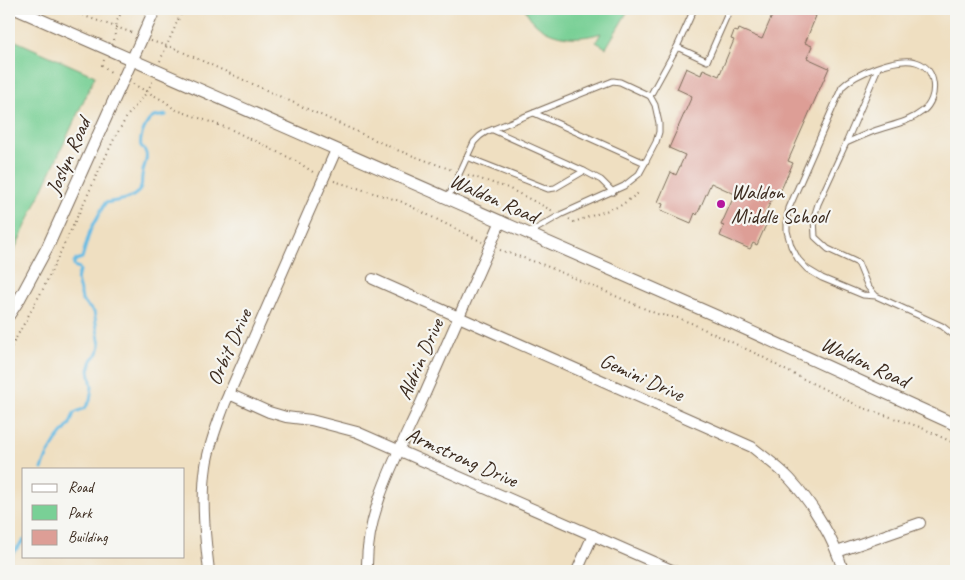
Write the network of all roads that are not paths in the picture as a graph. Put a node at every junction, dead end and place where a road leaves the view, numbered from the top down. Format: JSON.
{"nodes":[{"id":1,"x":16,"y":9,"type":"edge"},
{"id":2,"x":155,"y":9,"type":"edge"},
{"id":3,"x":694,"y":9,"type":"edge"},
{"id":4,"x":724,"y":9,"type":"edge"},
{"id":5,"x":678,"y":47,"type":"junction"},
{"id":6,"x":132,"y":59,"type":"junction"},
{"id":7,"x":878,"y":68,"type":"junction"},
{"id":8,"x":650,"y":96,"type":"junction"},
{"id":9,"x":534,"y":113,"type":"junction"},
{"id":10,"x":493,"y":130,"type":"junction"},
{"id":11,"x":846,"y":143,"type":"junction"},
{"id":12,"x":336,"y":150,"type":"junction"},
{"id":13,"x":467,"y":156,"type":"junction"},
{"id":14,"x":645,"y":163,"type":"junction"},
{"id":15,"x":584,"y":171,"type":"junction"},
{"id":16,"x":613,"y":192,"type":"junction"},
{"id":17,"x":448,"y":198,"type":"junction"},
{"id":18,"x":501,"y":221,"type":"junction"},
{"id":19,"x":529,"y":233,"type":"junction"},
{"id":20,"x":373,"y":279,"type":"dead end"},
{"id":21,"x":876,"y":296,"type":"junction"},
{"id":22,"x":9,"y":315,"type":"edge"},
{"id":23,"x":459,"y":317,"type":"junction"},
{"id":24,"x":956,"y":337,"type":"edge"},
{"id":25,"x":230,"y":394,"type":"junction"},
{"id":26,"x":956,"y":424,"type":"edge"},
{"id":27,"x":400,"y":450,"type":"junction"},
{"id":28,"x":920,"y":523,"type":"dead end"},
{"id":29,"x":593,"y":535,"type":"junction"},
{"id":30,"x":837,"y":552,"type":"junction"},
{"id":31,"x":209,"y":571,"type":"edge"},
{"id":32,"x":367,"y":571,"type":"edge"},
{"id":33,"x":577,"y":571,"type":"edge"},
{"id":34,"x":674,"y":571,"type":"edge"},
{"id":35,"x":843,"y":571,"type":"edge"}],
"edges":[{"from":1,"to":6,"type":"street","name":"Waldon Road"},
{"from":2,"to":6,"type":"street","name":"Joslyn Road"},
{"from":3,"to":5,"type":"lane"},
{"from":4,"to":5,"type":"lane"},
{"from":5,"to":8,"type":"lane"},
{"from":6,"to":12,"type":"street","name":"Waldon Road"},
{"from":6,"to":22,"type":"street","name":"Joslyn Road"},
{"from":7,"to":11,"type":"lane"},
{"from":7,"to":11,"type":"lane"},
{"from":7,"to":21,"type":"lane"},
{"from":8,"to":9,"type":"lane"},
{"from":8,"to":14,"type":"lane"},
{"from":9,"to":10,"type":"lane"},
{"from":9,"to":14,"type":"lane"},
{"from":10,"to":13,"type":"lane"},
{"from":10,"to":15,"type":"lane"},
{"from":11,"to":21,"type":"lane"},
{"from":12,"to":17,"type":"street","name":"Waldon Road"},
{"from":12,"to":25,"type":"street","name":"Orbit Drive"},
{"from":13,"to":15,"type":"lane"},
{"from":13,"to":17,"type":"lane"},
{"from":14,"to":16,"type":"lane"},
{"from":15,"to":16,"type":"lane"},
{"from":16,"to":19,"type":"lane"},
{"from":17,"to":18,"type":"street","name":"Waldon Road"},
{"from":18,"to":19,"type":"street","name":"Waldon Road"},
{"from":18,"to":23,"type":"street","name":"Aldrin Drive"},
{"from":19,"to":26,"type":"street","name":"Waldon Road"},
{"from":20,"to":23,"type":"street","name":"Gemini Drive"},
{"from":21,"to":24,"type":"lane"},
{"from":23,"to":27,"type":"street","name":"Aldrin Drive"},
{"from":23,"to":30,"type":"street","name":"Gemini Drive"},
{"from":25,"to":27,"type":"street","name":"Armstrong Drive"},
{"from":25,"to":31,"type":"street","name":"Orbit Drive"},
{"from":27,"to":29,"type":"street","name":"Armstrong Drive"},
{"from":27,"to":32,"type":"street","name":"Aldrin Drive"},
{"from":28,"to":30,"type":"street"},
{"from":29,"to":33,"type":"street"},
{"from":29,"to":34,"type":"street","name":"Armstrong Drive"},
{"from":30,"to":35,"type":"street","name":"Gemini Drive"}]}
